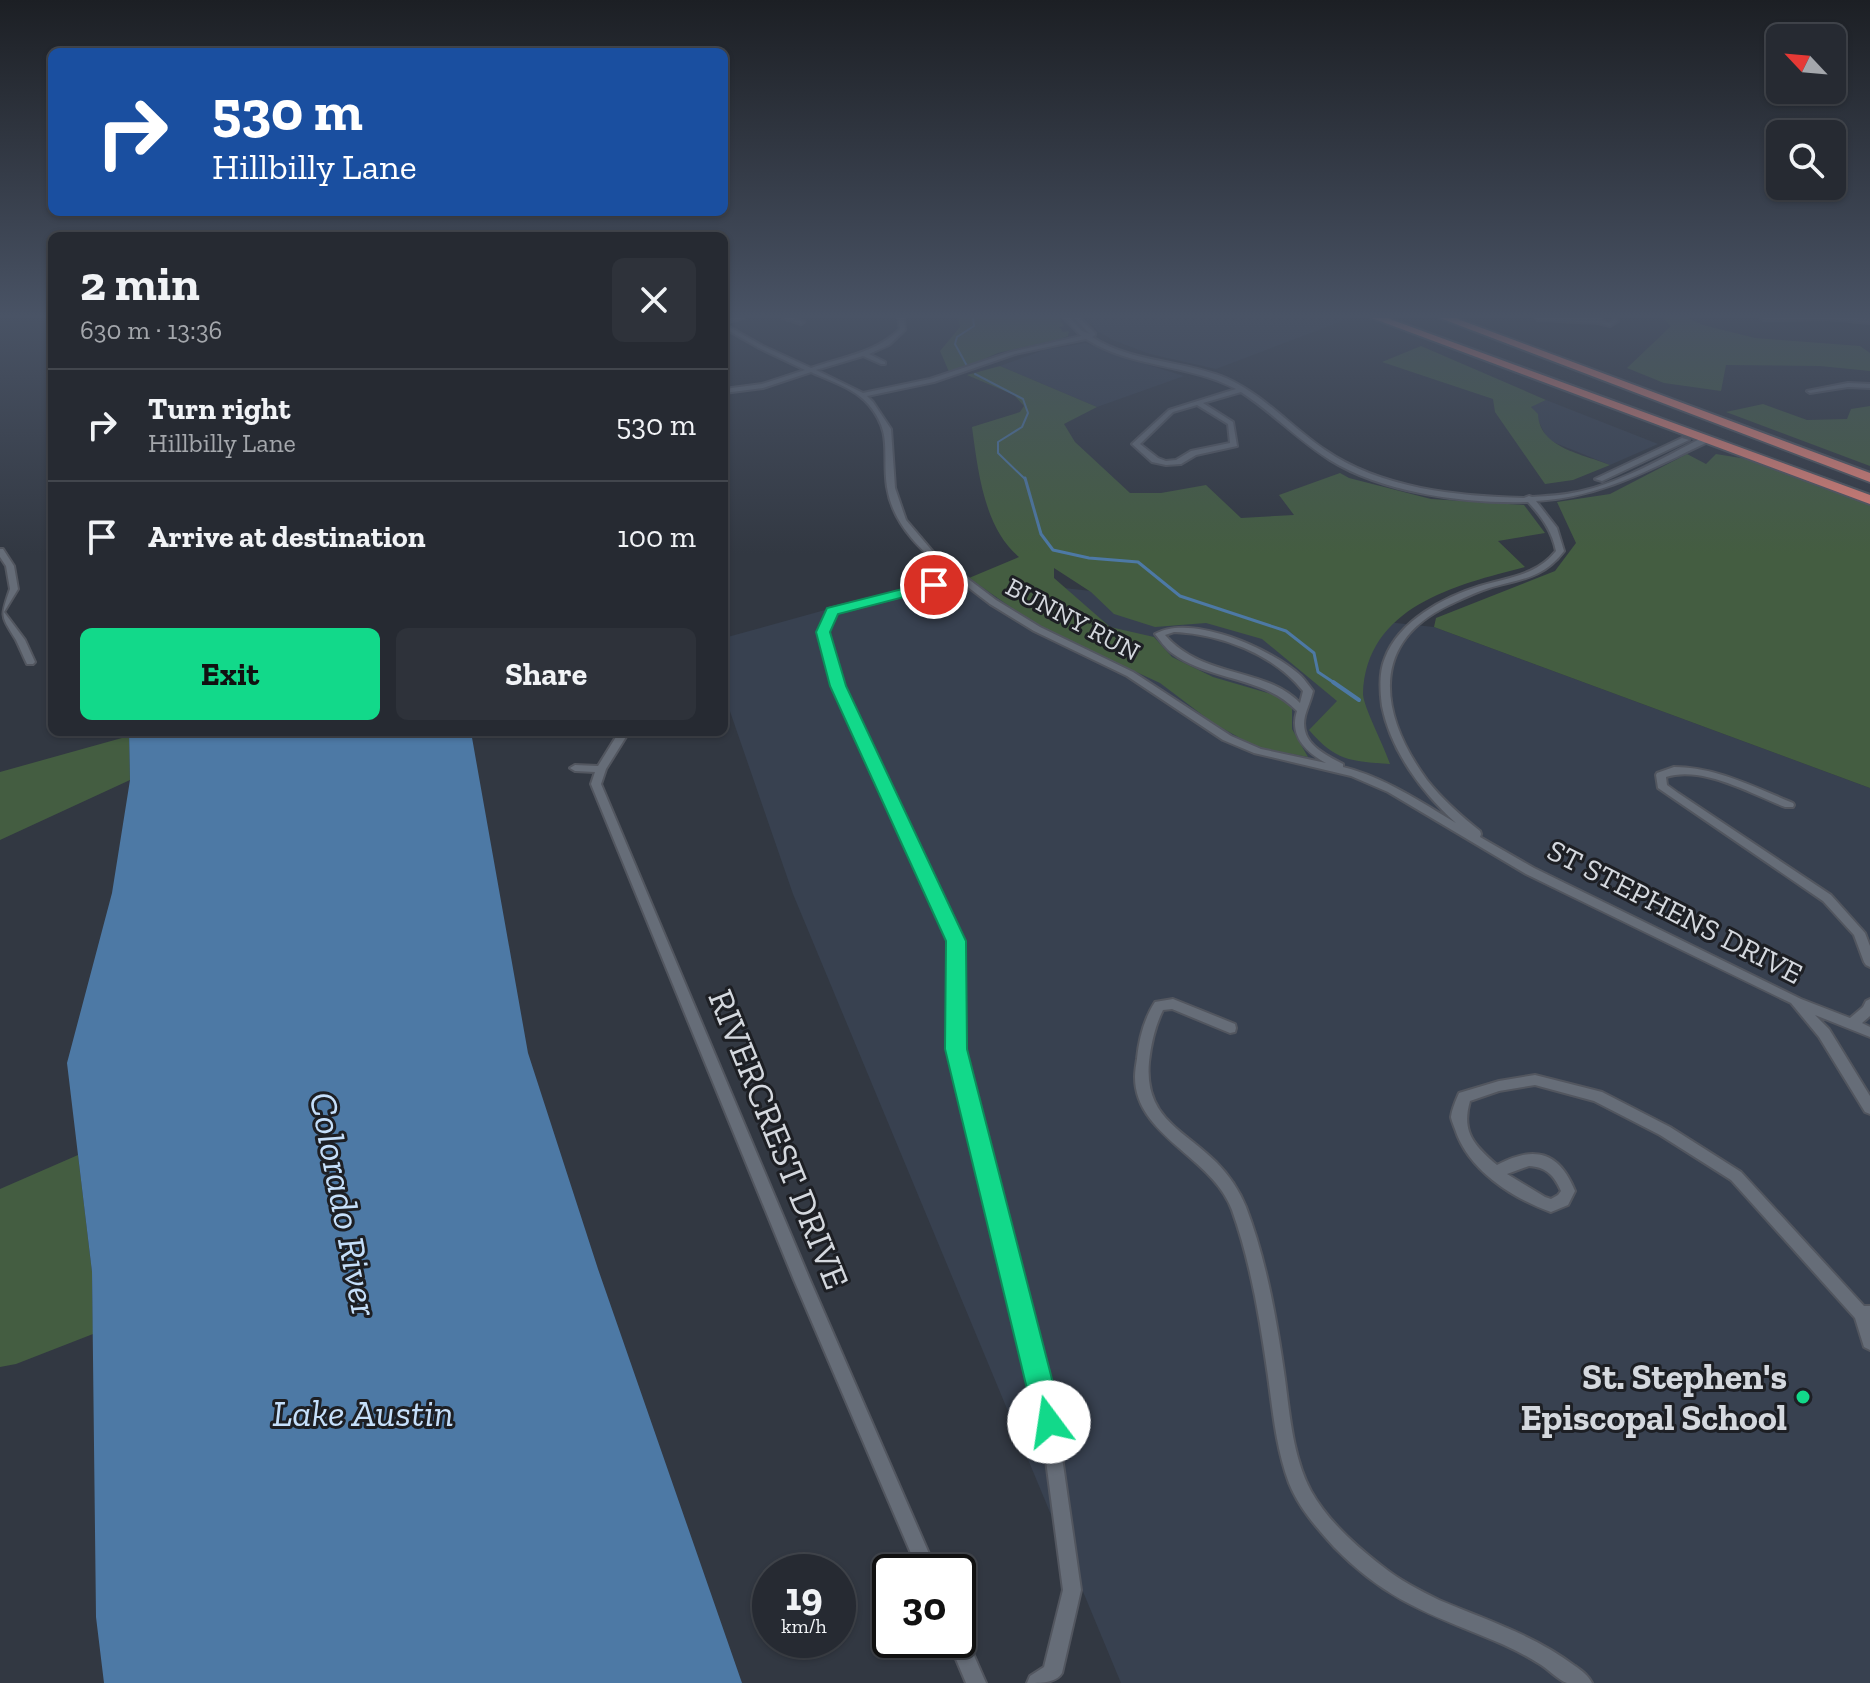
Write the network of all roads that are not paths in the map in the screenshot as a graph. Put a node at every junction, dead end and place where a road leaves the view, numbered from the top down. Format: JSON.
{"nodes":[{"id":1,"x":864,"y":397,"type":"edge"},
{"id":2,"x":1215,"y":397,"type":"edge"},
{"id":3,"x":1251,"y":397,"type":"edge"},
{"id":4,"x":1588,"y":397,"type":"edge"},
{"id":5,"x":1654,"y":397,"type":"edge"},
{"id":6,"x":1196,"y":402,"type":"junction"},
{"id":7,"x":1700,"y":438,"type":"junction"},
{"id":8,"x":1866,"y":476,"type":"edge"},
{"id":9,"x":1870,"y":494,"type":"edge"},
{"id":10,"x":1529,"y":498,"type":"junction"},
{"id":11,"x":1870,"y":500,"type":"edge"},
{"id":12,"x":0,"y":551,"type":"edge"},
{"id":13,"x":960,"y":579,"type":"junction"},
{"id":14,"x":30,"y":662,"type":"dead end"},
{"id":15,"x":1302,"y":711,"type":"junction"},
{"id":16,"x":622,"y":736,"type":"edge"},
{"id":17,"x":575,"y":768,"type":"dead end"},
{"id":18,"x":601,"y":769,"type":"junction"},
{"id":19,"x":1354,"y":773,"type":"junction"},
{"id":20,"x":1789,"y":805,"type":"dead end"},
{"id":21,"x":1502,"y":854,"type":"junction"},
{"id":22,"x":1870,"y":962,"type":"edge"},
{"id":23,"x":1795,"y":1000,"type":"junction"},
{"id":24,"x":1870,"y":1004,"type":"edge"},
{"id":25,"x":1852,"y":1024,"type":"junction"},
{"id":26,"x":1230,"y":1028,"type":"dead end"},
{"id":27,"x":1870,"y":1032,"type":"edge"},
{"id":28,"x":1870,"y":1108,"type":"edge"},
{"id":29,"x":1496,"y":1173,"type":"junction"},
{"id":30,"x":1865,"y":1314,"type":"edge"},
{"id":31,"x":1870,"y":1342,"type":"edge"},
{"id":32,"x":920,"y":1554,"type":"edge"},
{"id":33,"x":965,"y":1658,"type":"edge"},
{"id":34,"x":976,"y":1683,"type":"edge"},
{"id":35,"x":1037,"y":1683,"type":"edge"},
{"id":36,"x":1582,"y":1683,"type":"edge"}],
"edges":[{"from":1,"to":13,"type":"street","name":"BUNNY RUN"},
{"from":2,"to":6,"type":"street"},
{"from":3,"to":10,"type":"street"},
{"from":4,"to":7,"type":"highway"},
{"from":5,"to":8,"type":"highway"},
{"from":6,"to":6,"type":"street"},
{"from":7,"to":10,"type":"street"},
{"from":7,"to":11,"type":"highway"},
{"from":8,"to":9,"type":"highway"},
{"from":10,"to":21,"type":"street"},
{"from":12,"to":14,"type":"street"},
{"from":13,"to":19,"type":"street","name":"BUNNY RUN"},
{"from":13,"to":35,"type":"street"},
{"from":15,"to":15,"type":"street"},
{"from":15,"to":19,"type":"street"},
{"from":16,"to":18,"type":"street"},
{"from":17,"to":18,"type":"street"},
{"from":18,"to":32,"type":"street","name":"RIVERCREST DRIVE"},
{"from":19,"to":21,"type":"street","name":"BUNNY RUN"},
{"from":20,"to":22,"type":"street"},
{"from":21,"to":23,"type":"street","name":"ST STEPHENS DRIVE"},
{"from":23,"to":25,"type":"street"},
{"from":23,"to":28,"type":"street","name":"ST STEPHENS DRIVE"},
{"from":24,"to":25,"type":"street"},
{"from":25,"to":27,"type":"street"},
{"from":26,"to":36,"type":"street"},
{"from":29,"to":29,"type":"street"},
{"from":29,"to":30,"type":"street"},
{"from":30,"to":31,"type":"street"},
{"from":33,"to":34,"type":"street"}]}
